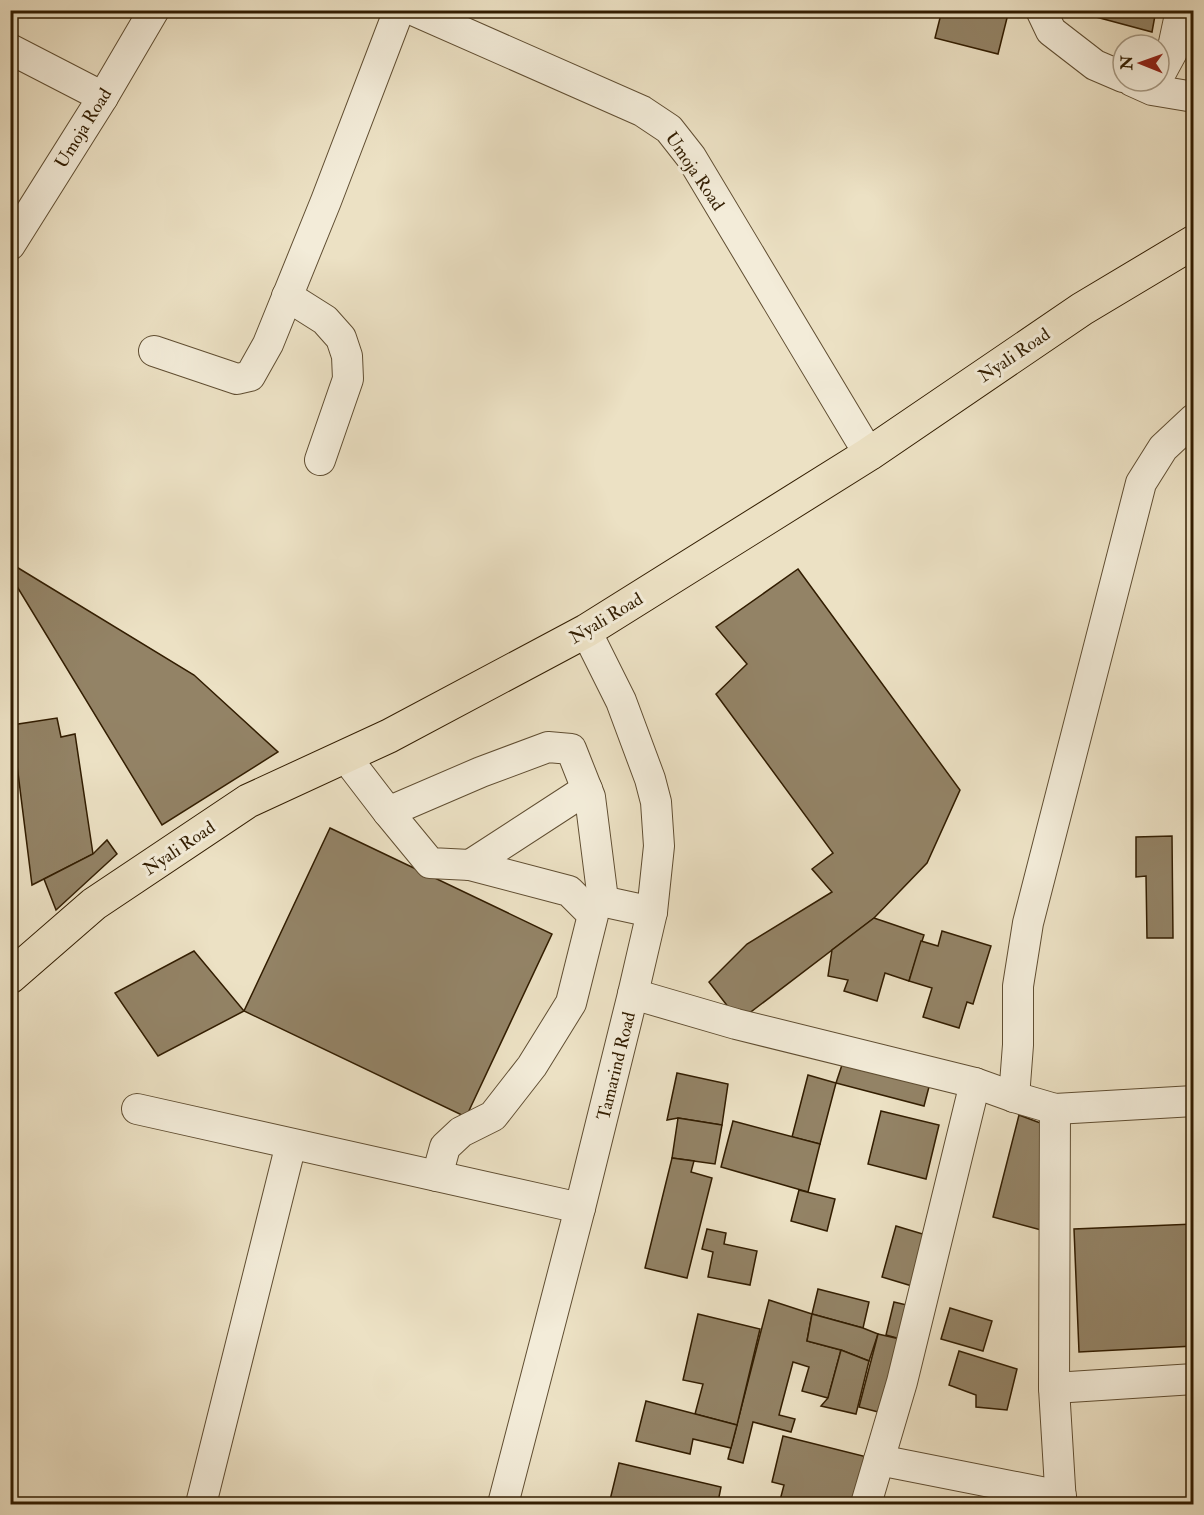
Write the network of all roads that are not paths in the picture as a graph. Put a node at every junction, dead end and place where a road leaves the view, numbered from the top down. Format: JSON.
{"nodes":[{"id":1,"x":154,"y":10,"type":"edge"},
{"id":2,"x":399,"y":10,"type":"edge"},
{"id":3,"x":413,"y":10,"type":"edge"},
{"id":4,"x":1041,"y":10,"type":"edge"},
{"id":5,"x":1181,"y":10,"type":"edge"},
{"id":6,"x":10,"y":49,"type":"edge"},
{"id":7,"x":1171,"y":53,"type":"edge"},
{"id":8,"x":1111,"y":72,"type":"edge"},
{"id":9,"x":1171,"y":89,"type":"edge"},
{"id":10,"x":103,"y":97,"type":"junction"},
{"id":11,"x":1194,"y":97,"type":"edge"},
{"id":12,"x":1194,"y":242,"type":"edge"},
{"id":13,"x":10,"y":245,"type":"edge"},
{"id":14,"x":287,"y":296,"type":"junction"},
{"id":15,"x":154,"y":351,"type":"dead end"},
{"id":16,"x":1194,"y":419,"type":"edge"},
{"id":17,"x":869,"y":454,"type":"junction"},
{"id":18,"x":320,"y":460,"type":"dead end"},
{"id":19,"x":586,"y":631,"type":"junction"},
{"id":20,"x":345,"y":756,"type":"junction"},
{"id":21,"x":587,"y":789,"type":"junction"},
{"id":22,"x":388,"y":812,"type":"junction"},
{"id":23,"x":470,"y":866,"type":"junction"},
{"id":24,"x":599,"y":908,"type":"junction"},
{"id":25,"x":652,"y":912,"type":"junction"},
{"id":26,"x":10,"y":977,"type":"edge"},
{"id":27,"x":633,"y":994,"type":"junction"},
{"id":28,"x":975,"y":1083,"type":"junction"},
{"id":29,"x":1014,"y":1097,"type":"junction"},
{"id":30,"x":1194,"y":1101,"type":"edge"},
{"id":31,"x":137,"y":1109,"type":"dead end"},
{"id":32,"x":1055,"y":1109,"type":"junction"},
{"id":33,"x":291,"y":1144,"type":"junction"},
{"id":34,"x":437,"y":1176,"type":"junction"},
{"id":35,"x":580,"y":1208,"type":"junction"},
{"id":36,"x":1194,"y":1379,"type":"edge"},
{"id":37,"x":1054,"y":1388,"type":"junction"},
{"id":38,"x":879,"y":1460,"type":"junction"},
{"id":39,"x":1061,"y":1500,"type":"edge"},
{"id":40,"x":201,"y":1504,"type":"edge"},
{"id":41,"x":503,"y":1504,"type":"edge"},
{"id":42,"x":866,"y":1504,"type":"edge"}],
"edges":[{"from":1,"to":10,"type":"street","name":"Umoja Road"},
{"from":2,"to":14,"type":"street"},
{"from":3,"to":17,"type":"street","name":"Umoja Road"},
{"from":4,"to":8,"type":"street"},
{"from":5,"to":7,"type":"street"},
{"from":6,"to":10,"type":"street"},
{"from":9,"to":11,"type":"street"},
{"from":10,"to":13,"type":"street","name":"Umoja Road"},
{"from":12,"to":17,"type":"main road","name":"Nyali Road"},
{"from":14,"to":15,"type":"street"},
{"from":14,"to":18,"type":"street"},
{"from":16,"to":29,"type":"street"},
{"from":17,"to":19,"type":"main road","name":"Nyali Road"},
{"from":19,"to":20,"type":"main road","name":"Nyali Road"},
{"from":19,"to":25,"type":"street","name":"Tamarind Road"},
{"from":20,"to":22,"type":"street"},
{"from":20,"to":26,"type":"main road","name":"Nyali Road"},
{"from":21,"to":22,"type":"street"},
{"from":21,"to":23,"type":"street"},
{"from":21,"to":24,"type":"street"},
{"from":22,"to":23,"type":"street"},
{"from":23,"to":24,"type":"street"},
{"from":24,"to":25,"type":"street"},
{"from":24,"to":34,"type":"street"},
{"from":25,"to":27,"type":"street","name":"Tamarind Road"},
{"from":27,"to":28,"type":"street"},
{"from":27,"to":35,"type":"street","name":"Tamarind Road"},
{"from":28,"to":29,"type":"street"},
{"from":28,"to":38,"type":"street"},
{"from":29,"to":32,"type":"street"},
{"from":30,"to":32,"type":"street"},
{"from":31,"to":33,"type":"street"},
{"from":32,"to":37,"type":"street"},
{"from":33,"to":34,"type":"street"},
{"from":33,"to":40,"type":"street"},
{"from":34,"to":35,"type":"street"},
{"from":35,"to":41,"type":"street","name":"Tamarind Road"},
{"from":36,"to":37,"type":"street"},
{"from":37,"to":39,"type":"street"},
{"from":38,"to":39,"type":"street"},
{"from":38,"to":42,"type":"street"}]}
